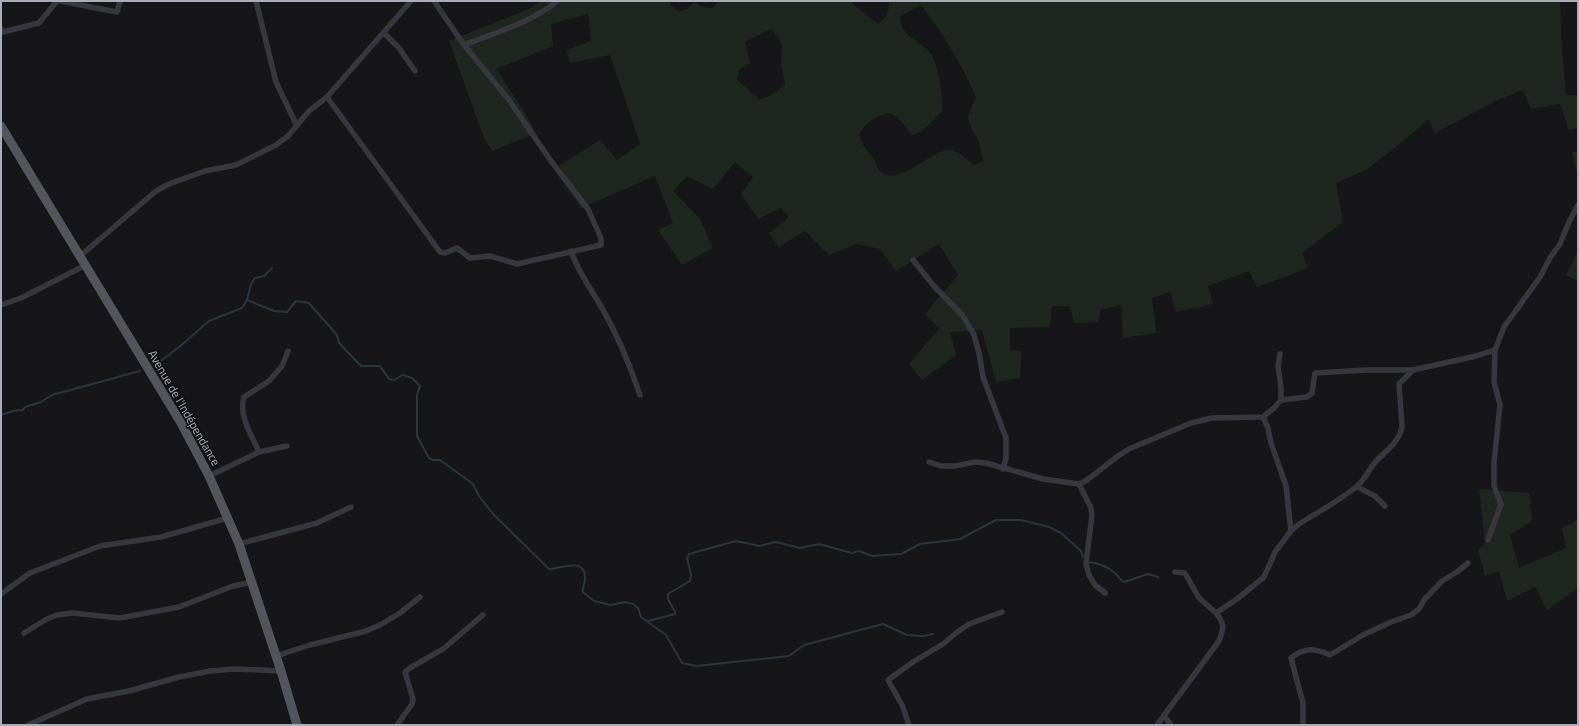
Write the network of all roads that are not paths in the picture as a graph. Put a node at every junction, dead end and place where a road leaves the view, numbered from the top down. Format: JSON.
{"nodes":[{"id":1,"x":59,"y":1,"type":"edge"},
{"id":2,"x":120,"y":1,"type":"edge"},
{"id":3,"x":256,"y":1,"type":"edge"},
{"id":4,"x":411,"y":1,"type":"edge"},
{"id":5,"x":434,"y":1,"type":"edge"},
{"id":6,"x":557,"y":1,"type":"edge"},
{"id":7,"x":1,"y":29,"type":"edge"},
{"id":8,"x":384,"y":33,"type":"junction"},
{"id":9,"x":464,"y":45,"type":"junction"},
{"id":10,"x":415,"y":71,"type":"dead end"},
{"id":11,"x":327,"y":97,"type":"junction"},
{"id":12,"x":296,"y":124,"type":"junction"},
{"id":13,"x":1,"y":126,"type":"edge"},
{"id":14,"x":1578,"y":205,"type":"edge"},
{"id":15,"x":571,"y":251,"type":"junction"},
{"id":16,"x":80,"y":256,"type":"junction"},
{"id":17,"x":914,"y":260,"type":"dead end"},
{"id":18,"x":86,"y":265,"type":"junction"},
{"id":19,"x":1,"y":305,"type":"edge"},
{"id":20,"x":1495,"y":350,"type":"junction"},
{"id":21,"x":288,"y":351,"type":"dead end"},
{"id":22,"x":1280,"y":354,"type":"dead end"},
{"id":23,"x":1413,"y":370,"type":"junction"},
{"id":24,"x":640,"y":395,"type":"dead end"},
{"id":25,"x":1281,"y":400,"type":"junction"},
{"id":26,"x":1263,"y":417,"type":"junction"},
{"id":27,"x":287,"y":446,"type":"dead end"},
{"id":28,"x":259,"y":452,"type":"junction"},
{"id":29,"x":929,"y":462,"type":"dead end"},
{"id":30,"x":1003,"y":469,"type":"junction"},
{"id":31,"x":209,"y":476,"type":"junction"},
{"id":32,"x":1079,"y":484,"type":"junction"},
{"id":33,"x":1357,"y":487,"type":"junction"},
{"id":34,"x":1385,"y":506,"type":"dead end"},
{"id":35,"x":351,"y":507,"type":"dead end"},
{"id":36,"x":228,"y":518,"type":"junction"},
{"id":37,"x":1291,"y":531,"type":"junction"},
{"id":38,"x":1488,"y":540,"type":"dead end"},
{"id":39,"x":239,"y":544,"type":"junction"},
{"id":40,"x":1468,"y":563,"type":"dead end"},
{"id":41,"x":1175,"y":572,"type":"dead end"},
{"id":42,"x":252,"y":582,"type":"junction"},
{"id":43,"x":1105,"y":593,"type":"dead end"},
{"id":44,"x":1,"y":594,"type":"edge"},
{"id":45,"x":420,"y":597,"type":"dead end"},
{"id":46,"x":1002,"y":612,"type":"dead end"},
{"id":47,"x":1216,"y":613,"type":"junction"},
{"id":48,"x":483,"y":615,"type":"dead end"},
{"id":49,"x":24,"y":633,"type":"dead end"},
{"id":50,"x":276,"y":656,"type":"junction"},
{"id":51,"x":281,"y":671,"type":"junction"},
{"id":52,"x":1164,"y":716,"type":"junction"},
{"id":53,"x":28,"y":725,"type":"edge"},
{"id":54,"x":296,"y":725,"type":"edge"},
{"id":55,"x":397,"y":725,"type":"edge"},
{"id":56,"x":909,"y":725,"type":"edge"},
{"id":57,"x":1157,"y":725,"type":"edge"},
{"id":58,"x":1171,"y":725,"type":"edge"},
{"id":59,"x":1303,"y":725,"type":"edge"}],
"edges":[{"from":1,"to":2,"type":"street"},
{"from":1,"to":7,"type":"street"},
{"from":3,"to":12,"type":"street"},
{"from":4,"to":8,"type":"street"},
{"from":5,"to":9,"type":"street"},
{"from":6,"to":9,"type":"street"},
{"from":8,"to":10,"type":"street"},
{"from":8,"to":11,"type":"street"},
{"from":9,"to":15,"type":"street"},
{"from":11,"to":12,"type":"street"},
{"from":11,"to":15,"type":"street"},
{"from":12,"to":16,"type":"street"},
{"from":13,"to":16,"type":"main road","name":"Avenue de l'Indépendance"},
{"from":14,"to":20,"type":"street"},
{"from":15,"to":24,"type":"street"},
{"from":16,"to":18,"type":"main road","name":"Avenue de l'Indépendance"},
{"from":17,"to":30,"type":"street"},
{"from":18,"to":19,"type":"street"},
{"from":18,"to":31,"type":"main road","name":"Avenue de l'Indépendance"},
{"from":20,"to":23,"type":"street"},
{"from":20,"to":38,"type":"street"},
{"from":21,"to":28,"type":"street"},
{"from":22,"to":25,"type":"street"},
{"from":23,"to":25,"type":"street"},
{"from":23,"to":33,"type":"street"},
{"from":25,"to":26,"type":"street"},
{"from":26,"to":32,"type":"street"},
{"from":26,"to":37,"type":"street"},
{"from":27,"to":28,"type":"street"},
{"from":28,"to":31,"type":"street"},
{"from":29,"to":30,"type":"street"},
{"from":30,"to":32,"type":"street"},
{"from":31,"to":36,"type":"main road","name":"Avenue de l'Indépendance"},
{"from":32,"to":43,"type":"street"},
{"from":33,"to":34,"type":"street"},
{"from":33,"to":37,"type":"street"},
{"from":35,"to":39,"type":"street"},
{"from":36,"to":39,"type":"main road","name":"Avenue de l'Indépendance"},
{"from":36,"to":44,"type":"street"},
{"from":37,"to":47,"type":"street"},
{"from":39,"to":42,"type":"main road","name":"Avenue de l'Indépendance"},
{"from":40,"to":59,"type":"street"},
{"from":41,"to":47,"type":"street"},
{"from":42,"to":49,"type":"street"},
{"from":42,"to":50,"type":"main road","name":"Avenue de l'Indépendance"},
{"from":45,"to":50,"type":"street"},
{"from":46,"to":56,"type":"street"},
{"from":47,"to":52,"type":"street"},
{"from":48,"to":55,"type":"street"},
{"from":50,"to":51,"type":"main road","name":"Avenue de l'Indépendance"},
{"from":51,"to":53,"type":"street"},
{"from":51,"to":54,"type":"main road","name":"Avenue de l'Indépendance"},
{"from":52,"to":57,"type":"street"},
{"from":52,"to":58,"type":"street"}]}
